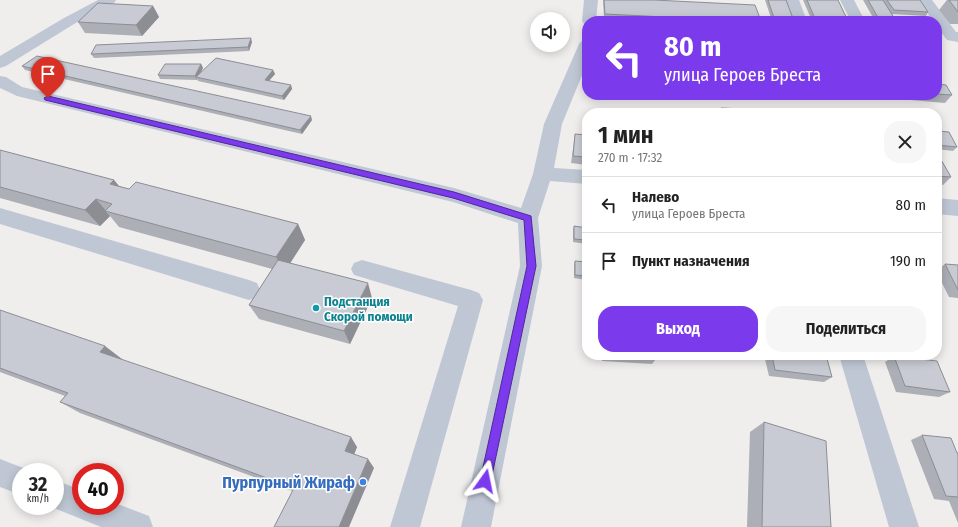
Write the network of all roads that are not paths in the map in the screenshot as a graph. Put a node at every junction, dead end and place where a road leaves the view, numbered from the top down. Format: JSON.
{"nodes":[{"id":1,"x":109,"y":0,"type":"edge"},
{"id":2,"x":591,"y":0,"type":"edge"},
{"id":3,"x":792,"y":0,"type":"edge"},
{"id":4,"x":847,"y":0,"type":"edge"},
{"id":5,"x":926,"y":0,"type":"edge"},
{"id":6,"x":589,"y":16,"type":"edge"},
{"id":7,"x":798,"y":16,"type":"edge"},
{"id":8,"x":855,"y":16,"type":"edge"},
{"id":9,"x":937,"y":16,"type":"edge"},
{"id":10,"x":942,"y":23,"type":"edge"},
{"id":11,"x":958,"y":37,"type":"edge"},
{"id":12,"x":582,"y":56,"type":"edge"},
{"id":13,"x":0,"y":77,"type":"edge"},
{"id":14,"x":542,"y":174,"type":"junction"},
{"id":15,"x":582,"y":178,"type":"edge"},
{"id":16,"x":942,"y":206,"type":"edge"},
{"id":17,"x":958,"y":208,"type":"edge"},
{"id":18,"x":0,"y":216,"type":"edge"},
{"id":19,"x":528,"y":218,"type":"junction"},
{"id":20,"x":362,"y":269,"type":"dead end"},
{"id":21,"x":249,"y":290,"type":"dead end"},
{"id":22,"x":853,"y":360,"type":"edge"},
{"id":23,"x":0,"y":473,"type":"edge"},
{"id":24,"x":12,"y":478,"type":"edge"},
{"id":25,"x":108,"y":515,"type":"edge"},
{"id":26,"x":138,"y":527,"type":"edge"},
{"id":27,"x":405,"y":527,"type":"edge"},
{"id":28,"x":476,"y":527,"type":"edge"},
{"id":29,"x":904,"y":527,"type":"edge"}],
"edges":[{"from":1,"to":13,"type":"street"},
{"from":2,"to":6,"type":"street"},
{"from":3,"to":7,"type":"street"},
{"from":4,"to":8,"type":"street"},
{"from":5,"to":9,"type":"street"},
{"from":10,"to":11,"type":"street"},
{"from":12,"to":14,"type":"street"},
{"from":13,"to":19,"type":"street"},
{"from":14,"to":15,"type":"street"},
{"from":14,"to":19,"type":"street"},
{"from":16,"to":17,"type":"street"},
{"from":18,"to":21,"type":"street"},
{"from":19,"to":28,"type":"street"},
{"from":20,"to":27,"type":"street"},
{"from":22,"to":29,"type":"street"},
{"from":23,"to":24,"type":"street"},
{"from":25,"to":26,"type":"street"}]}
